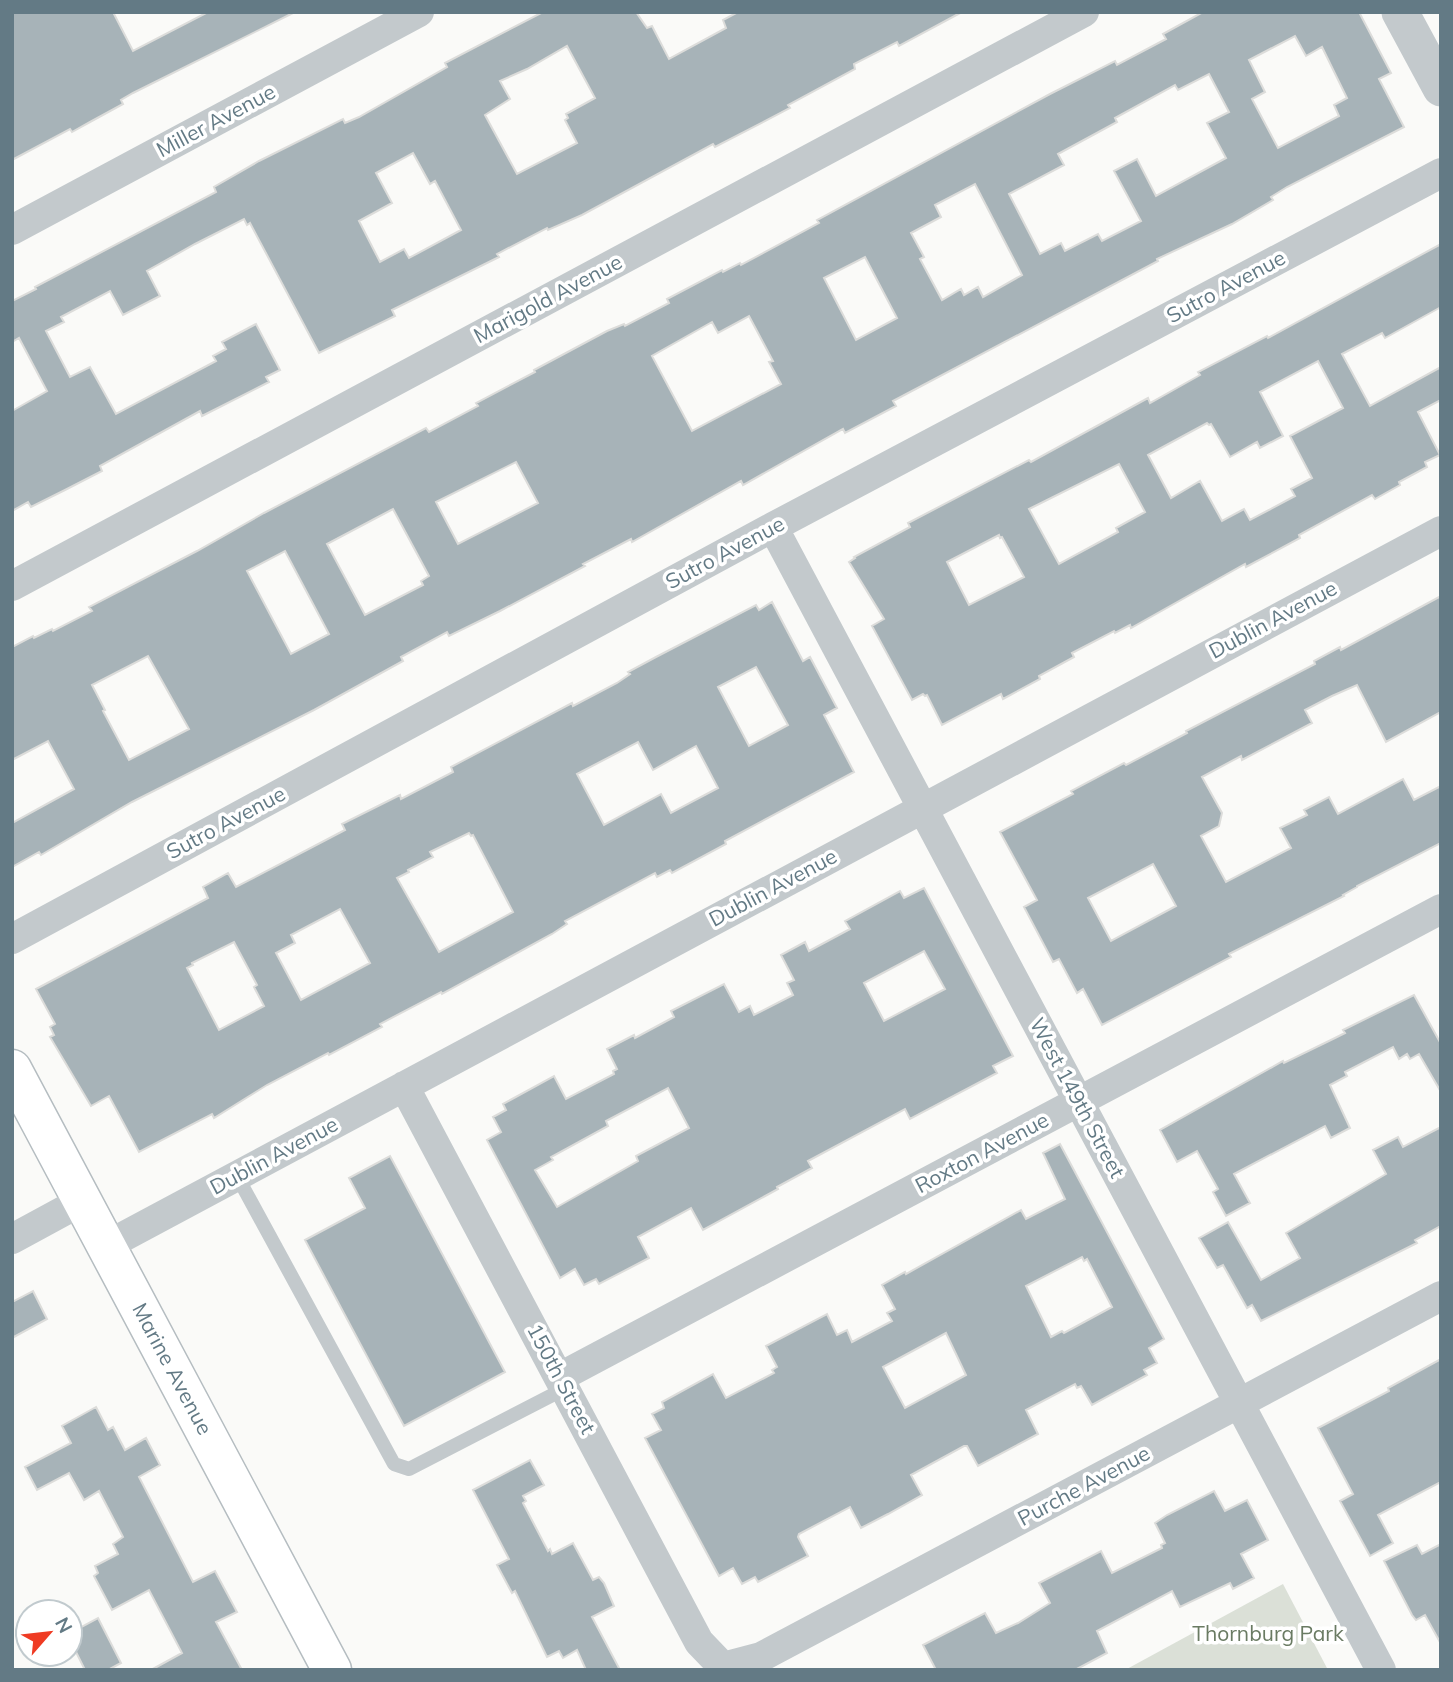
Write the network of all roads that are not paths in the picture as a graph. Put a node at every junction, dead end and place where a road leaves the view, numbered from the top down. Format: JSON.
{"nodes":[{"id":1,"x":419,"y":12,"type":"edge"},
{"id":2,"x":1084,"y":12,"type":"edge"},
{"id":3,"x":1400,"y":12,"type":"edge"},
{"id":4,"x":1441,"y":88,"type":"edge"},
{"id":5,"x":1441,"y":173,"type":"edge"},
{"id":6,"x":12,"y":230,"type":"edge"},
{"id":7,"x":773,"y":527,"type":"junction"},
{"id":8,"x":1441,"y":531,"type":"edge"},
{"id":9,"x":12,"y":586,"type":"edge"},
{"id":10,"x":923,"y":808,"type":"junction"},
{"id":11,"x":1441,"y":909,"type":"edge"},
{"id":12,"x":12,"y":939,"type":"edge"},
{"id":13,"x":12,"y":1069,"type":"edge"},
{"id":14,"x":404,"y":1086,"type":"junction"},
{"id":15,"x":1079,"y":1101,"type":"junction"},
{"id":16,"x":237,"y":1176,"type":"junction"},
{"id":17,"x":82,"y":1201,"type":"junction"},
{"id":18,"x":12,"y":1239,"type":"edge"},
{"id":19,"x":106,"y":1245,"type":"junction"},
{"id":20,"x":1441,"y":1296,"type":"edge"},
{"id":21,"x":563,"y":1382,"type":"junction"},
{"id":22,"x":1240,"y":1404,"type":"junction"},
{"id":23,"x":723,"y":1667,"type":"joint"},
{"id":24,"x":332,"y":1670,"type":"edge"},
{"id":25,"x":1381,"y":1670,"type":"edge"}],
"edges":[{"from":1,"to":6,"type":"street","name":"Miller Avenue"},
{"from":2,"to":9,"type":"street","name":"Marigold Avenue"},
{"from":3,"to":4,"type":"street"},
{"from":5,"to":7,"type":"street","name":"Sutro Avenue"},
{"from":7,"to":10,"type":"street","name":"West 149th Street"},
{"from":7,"to":12,"type":"street","name":"Sutro Avenue"},
{"from":8,"to":10,"type":"street","name":"Dublin Avenue"},
{"from":10,"to":14,"type":"street","name":"Dublin Avenue"},
{"from":10,"to":15,"type":"street","name":"West 149th Street"},
{"from":11,"to":15,"type":"street","name":"Roxton Avenue"},
{"from":13,"to":17,"type":"main road","name":"Marine Avenue"},
{"from":14,"to":16,"type":"street","name":"Dublin Avenue"},
{"from":14,"to":21,"type":"street","name":"150th Street"},
{"from":15,"to":21,"type":"street","name":"Roxton Avenue"},
{"from":15,"to":22,"type":"street","name":"West 149th Street"},
{"from":16,"to":19,"type":"street","name":"Dublin Avenue"},
{"from":16,"to":21,"type":"lane"},
{"from":17,"to":18,"type":"street"},
{"from":17,"to":19,"type":"main road","name":"Marine Avenue"},
{"from":19,"to":24,"type":"main road","name":"Marine Avenue"},
{"from":20,"to":22,"type":"street","name":"Purche Avenue"},
{"from":21,"to":23,"type":"street","name":"150th Street"},
{"from":22,"to":23,"type":"street","name":"Purche Avenue"},
{"from":22,"to":25,"type":"street","name":"West 149th Street"}]}
